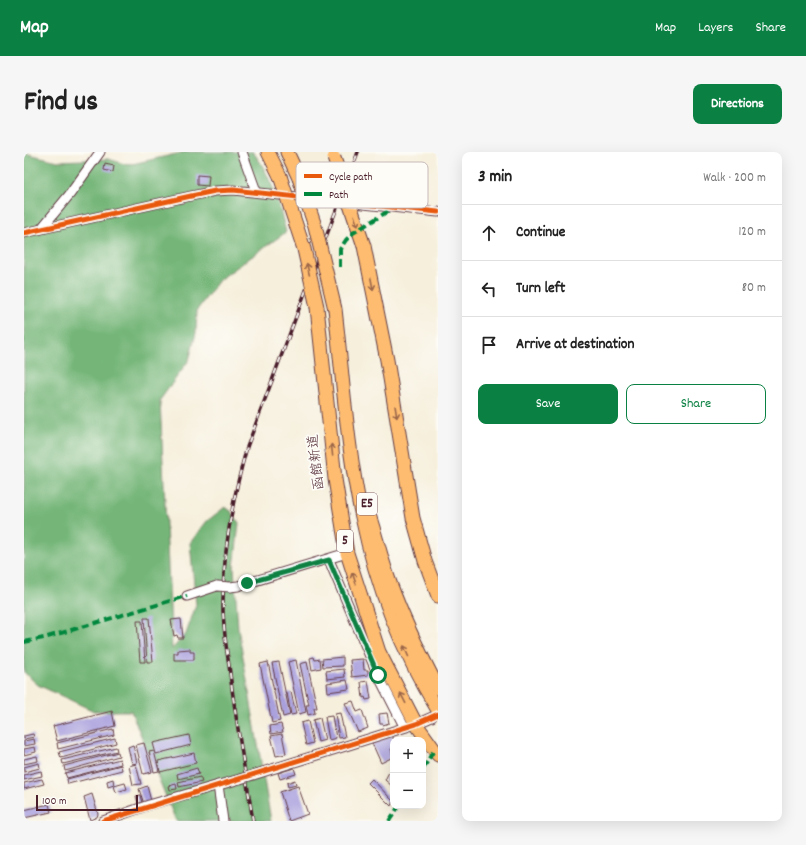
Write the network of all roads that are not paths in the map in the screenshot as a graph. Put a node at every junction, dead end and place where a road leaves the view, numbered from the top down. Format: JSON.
{"nodes":[{"id":1,"x":100,"y":152,"type":"edge"},
{"id":2,"x":242,"y":152,"type":"edge"},
{"id":3,"x":268,"y":152,"type":"edge"},
{"id":4,"x":287,"y":152,"type":"edge"},
{"id":5,"x":296,"y":172,"type":"edge"},
{"id":6,"x":256,"y":191,"type":"junction"},
{"id":7,"x":296,"y":196,"type":"edge"},
{"id":8,"x":309,"y":208,"type":"edge"},
{"id":9,"x":351,"y":208,"type":"edge"},
{"id":10,"x":403,"y":208,"type":"edge"},
{"id":11,"x":438,"y":212,"type":"edge"},
{"id":12,"x":41,"y":229,"type":"junction"},
{"id":13,"x":24,"y":233,"type":"edge"},
{"id":14,"x":335,"y":309,"type":"junction"},
{"id":15,"x":413,"y":518,"type":"junction"},
{"id":16,"x":347,"y":554,"type":"junction"},
{"id":17,"x":329,"y":560,"type":"junction"},
{"id":18,"x":438,"y":571,"type":"edge"},
{"id":19,"x":187,"y":596,"type":"dead end"},
{"id":20,"x":438,"y":596,"type":"edge"},
{"id":21,"x":438,"y":688,"type":"edge"},
{"id":22,"x":435,"y":714,"type":"edge"},
{"id":23,"x":410,"y":725,"type":"junction"},
{"id":24,"x":438,"y":755,"type":"edge"},
{"id":25,"x":218,"y":785,"type":"junction"},
{"id":26,"x":103,"y":821,"type":"edge"},
{"id":27,"x":223,"y":821,"type":"edge"}],
"edges":[{"from":1,"to":12,"type":"street"},
{"from":2,"to":6,"type":"street"},
{"from":16,"to":3,"type":"highway","name":"函館新道","number":"5","one_way":true,"bridge":true},
{"from":4,"to":5,"type":"highway","number":"E5","bridge":true},
{"from":6,"to":7,"type":"street"},
{"from":6,"to":12,"type":"street"},
{"from":8,"to":14,"type":"highway","number":"E5","bridge":true},
{"from":9,"to":15,"type":"highway","one_way":true,"bridge":true},
{"from":10,"to":11,"type":"street"},
{"from":12,"to":13,"type":"street"},
{"from":14,"to":21,"type":"highway","number":"E5"},
{"from":22,"to":14,"type":"highway","number":"E5","one_way":true},
{"from":15,"to":18,"type":"highway"},
{"from":15,"to":20,"type":"highway"},
{"from":16,"to":17,"type":"street"},
{"from":23,"to":16,"type":"highway","name":"函館新道","number":"5","one_way":true},
{"from":17,"to":19,"type":"street","bridge":true},
{"from":17,"to":23,"type":"street"},
{"from":22,"to":23,"type":"street"},
{"from":23,"to":24,"type":"highway","name":"函館新道","number":"5"},
{"from":23,"to":25,"type":"street","bridge":true},
{"from":25,"to":26,"type":"street"},
{"from":25,"to":27,"type":"street"}]}
